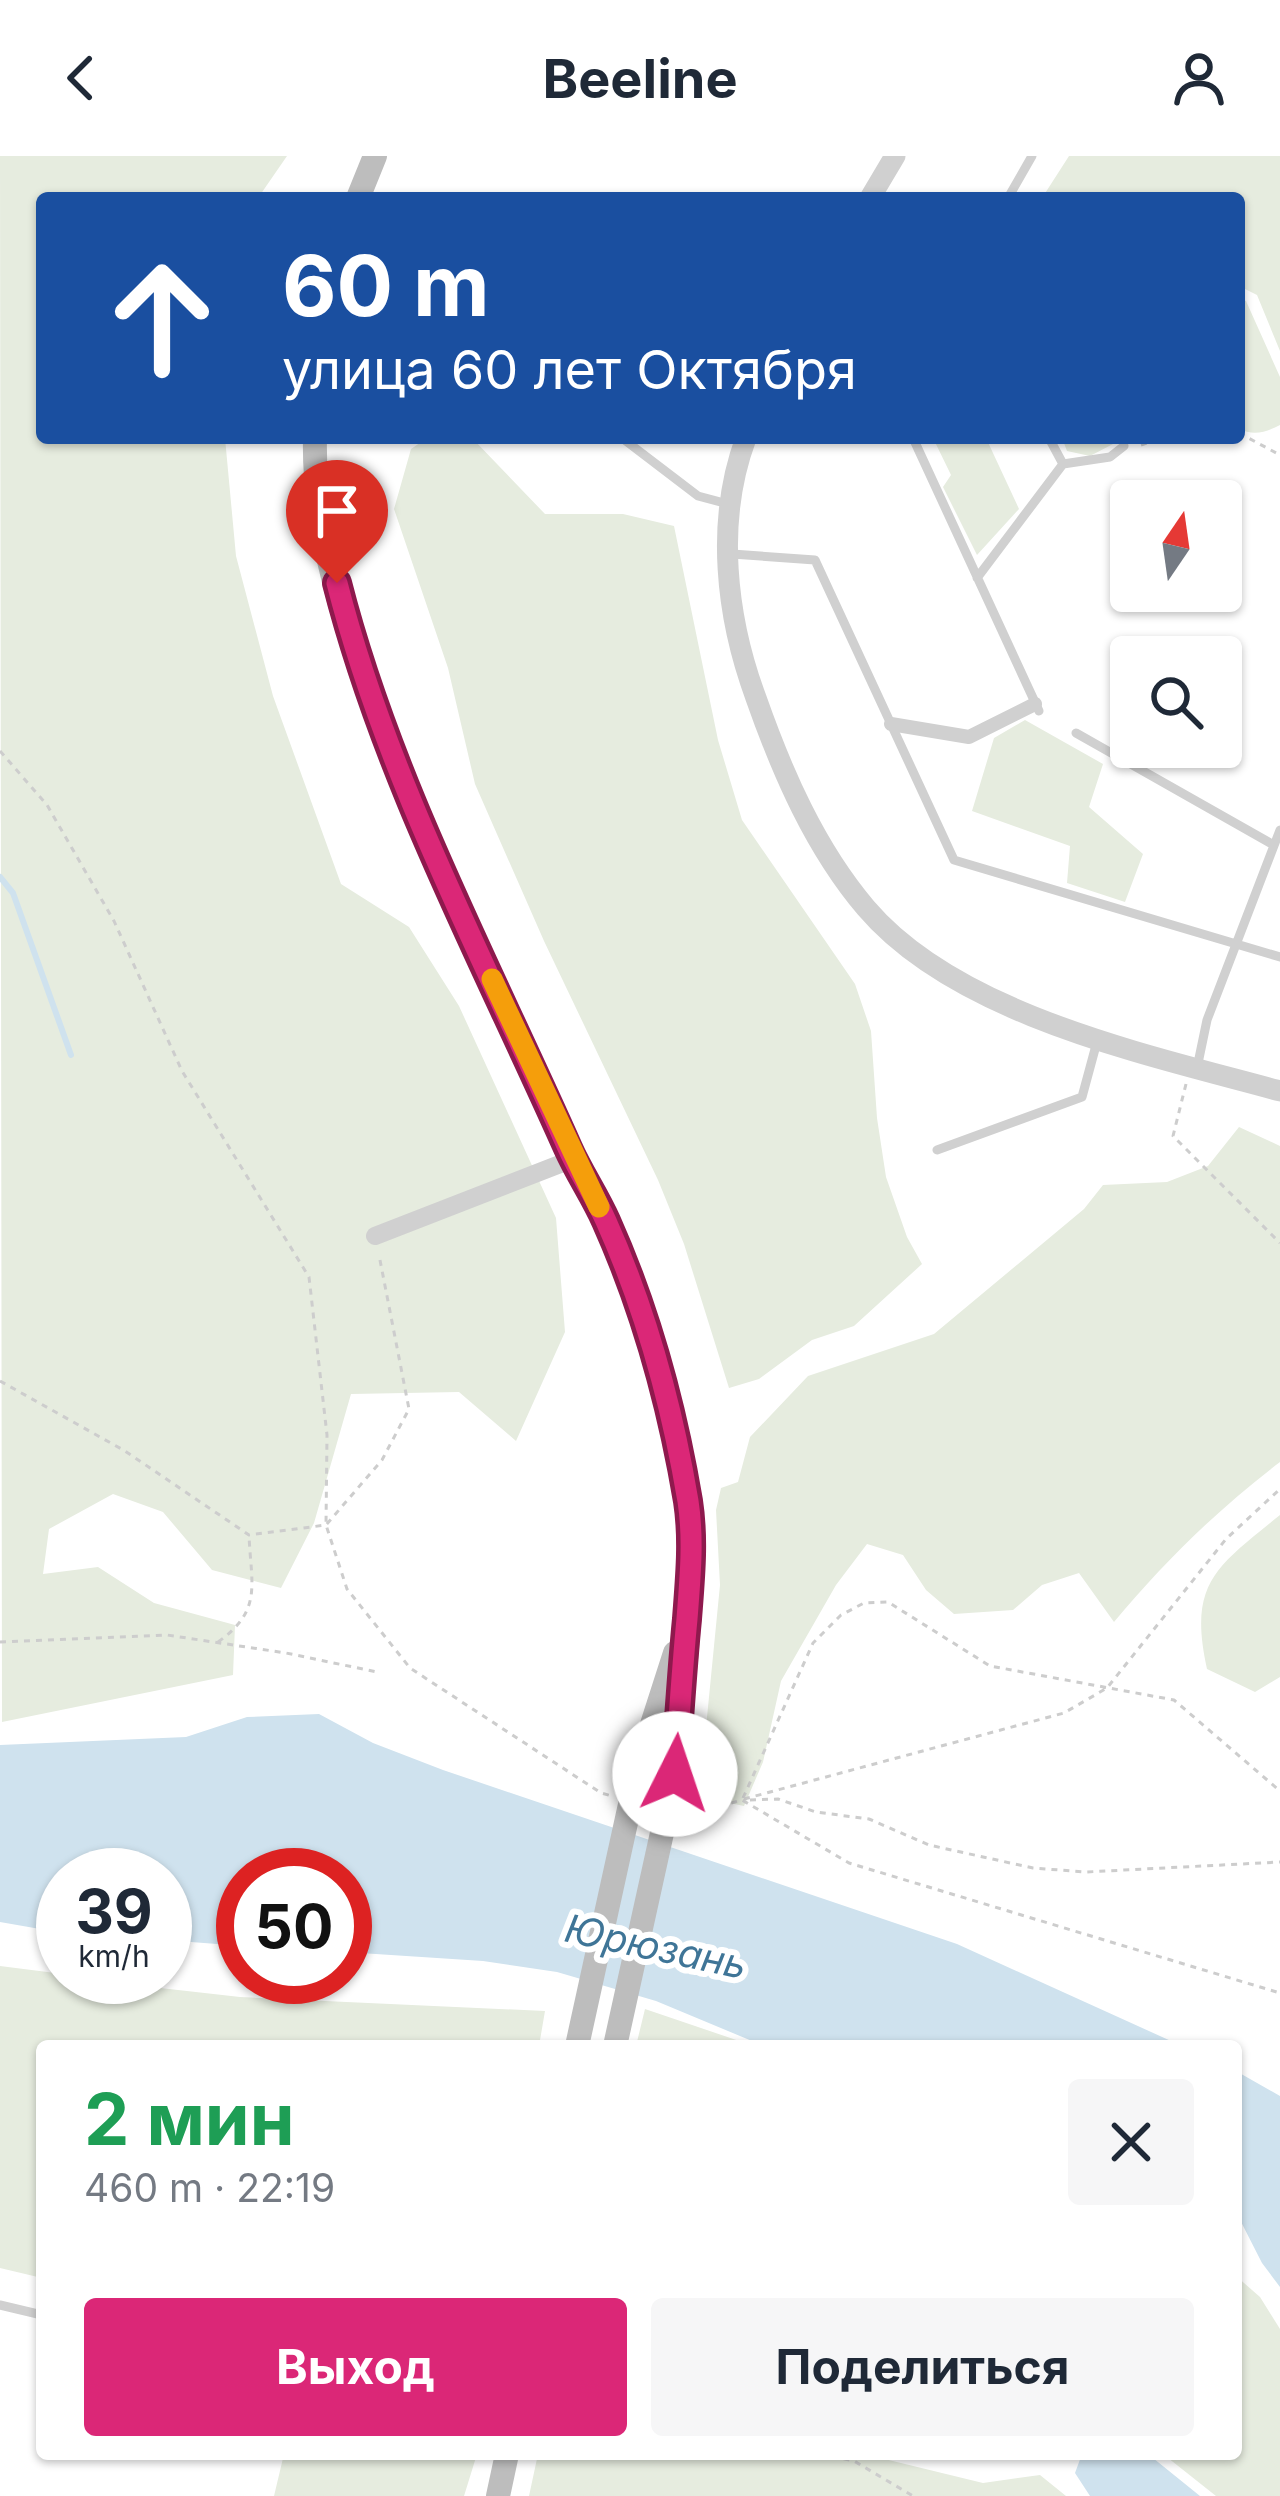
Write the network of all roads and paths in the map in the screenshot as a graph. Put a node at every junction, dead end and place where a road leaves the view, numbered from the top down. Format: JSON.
{"nodes":[{"id":1,"x":375,"y":156,"type":"edge"},
{"id":2,"x":895,"y":156,"type":"edge"},
{"id":3,"x":1032,"y":156,"type":"edge"},
{"id":4,"x":360,"y":192,"type":"edge"},
{"id":5,"x":874,"y":192,"type":"edge"},
{"id":6,"x":1011,"y":192,"type":"edge"},
{"id":7,"x":1245,"y":436,"type":"edge"},
{"id":8,"x":316,"y":444,"type":"edge"},
{"id":9,"x":630,"y":444,"type":"edge"},
{"id":10,"x":745,"y":444,"type":"edge"},
{"id":11,"x":916,"y":444,"type":"edge"},
{"id":12,"x":1052,"y":444,"type":"edge"},
{"id":13,"x":1123,"y":444,"type":"edge"},
{"id":14,"x":1280,"y":455,"type":"edge"},
{"id":15,"x":1063,"y":464,"type":"junction"},
{"id":16,"x":730,"y":505,"type":"junction"},
{"id":17,"x":726,"y":554,"type":"junction"},
{"id":18,"x":977,"y":578,"type":"junction"},
{"id":19,"x":1037,"y":708,"type":"joint"},
{"id":20,"x":891,"y":724,"type":"junction"},
{"id":21,"x":1076,"y":734,"type":"dead end"},
{"id":22,"x":0,"y":751,"type":"edge"},
{"id":23,"x":1280,"y":830,"type":"edge"},
{"id":24,"x":1272,"y":844,"type":"junction"},
{"id":25,"x":1235,"y":944,"type":"junction"},
{"id":26,"x":1280,"y":957,"type":"edge"},
{"id":27,"x":1098,"y":1038,"type":"junction"},
{"id":28,"x":1197,"y":1068,"type":"junction"},
{"id":29,"x":1280,"y":1090,"type":"edge"},
{"id":30,"x":937,"y":1150,"type":"dead end"},
{"id":31,"x":573,"y":1159,"type":"junction"},
{"id":32,"x":375,"y":1236,"type":"joint"},
{"id":33,"x":1280,"y":1243,"type":"edge"},
{"id":34,"x":0,"y":1382,"type":"edge"},
{"id":35,"x":1280,"y":1490,"type":"edge"},
{"id":36,"x":326,"y":1525,"type":"junction"},
{"id":37,"x":249,"y":1534,"type":"junction"},
{"id":38,"x":687,"y":1616,"type":"junction"},
{"id":39,"x":0,"y":1642,"type":"edge"},
{"id":40,"x":216,"y":1642,"type":"junction"},
{"id":41,"x":377,"y":1672,"type":"dead end"},
{"id":42,"x":1107,"y":1688,"type":"junction"},
{"id":43,"x":1280,"y":1791,"type":"edge"},
{"id":44,"x":623,"y":1799,"type":"dead end"},
{"id":45,"x":742,"y":1800,"type":"junction"},
{"id":46,"x":668,"y":1811,"type":"dead end"},
{"id":47,"x":1280,"y":1862,"type":"edge"},
{"id":48,"x":1280,"y":1993,"type":"edge"},
{"id":49,"x":578,"y":2040,"type":"edge"},
{"id":50,"x":616,"y":2040,"type":"edge"},
{"id":51,"x":0,"y":2306,"type":"edge"},
{"id":52,"x":36,"y":2314,"type":"edge"},
{"id":53,"x":506,"y":2460,"type":"edge"},
{"id":54,"x":849,"y":2460,"type":"edge"},
{"id":55,"x":498,"y":2496,"type":"edge"},
{"id":56,"x":914,"y":2496,"type":"edge"}],
"edges":[{"from":1,"to":4,"type":"main road"},
{"from":2,"to":5,"type":"street"},
{"from":3,"to":6,"type":"lane"},
{"from":7,"to":14,"type":"path"},
{"from":8,"to":31,"type":"main road"},
{"from":9,"to":16,"type":"lane"},
{"from":10,"to":16,"type":"street"},
{"from":11,"to":18,"type":"lane"},
{"from":12,"to":15,"type":"lane"},
{"from":13,"to":15,"type":"lane"},
{"from":15,"to":18,"type":"lane"},
{"from":16,"to":17,"type":"street"},
{"from":17,"to":20,"type":"lane"},
{"from":17,"to":27,"type":"street"},
{"from":18,"to":19,"type":"lane"},
{"from":19,"to":20,"type":"street"},
{"from":20,"to":25,"type":"lane"},
{"from":21,"to":24,"type":"lane"},
{"from":22,"to":36,"type":"path"},
{"from":23,"to":24,"type":"lane"},
{"from":24,"to":25,"type":"lane"},
{"from":25,"to":26,"type":"lane"},
{"from":25,"to":28,"type":"lane"},
{"from":27,"to":28,"type":"street"},
{"from":27,"to":30,"type":"lane"},
{"from":28,"to":29,"type":"street"},
{"from":28,"to":33,"type":"path"},
{"from":31,"to":32,"type":"street"},
{"from":31,"to":38,"type":"main road"},
{"from":32,"to":36,"type":"path"},
{"from":34,"to":37,"type":"path"},
{"from":35,"to":42,"type":"path"},
{"from":36,"to":37,"type":"path"},
{"from":36,"to":44,"type":"path"},
{"from":37,"to":40,"type":"path"},
{"from":38,"to":49,"type":"main road","bridge":true},
{"from":38,"to":50,"type":"main road","bridge":true},
{"from":39,"to":40,"type":"path"},
{"from":40,"to":41,"type":"path"},
{"from":42,"to":43,"type":"path"},
{"from":42,"to":45,"type":"path"},
{"from":42,"to":45,"type":"path"},
{"from":45,"to":46,"type":"path"},
{"from":45,"to":47,"type":"path"},
{"from":45,"to":48,"type":"path"},
{"from":51,"to":52,"type":"lane"},
{"from":53,"to":55,"type":"main road"},
{"from":54,"to":56,"type":"path"}]}
